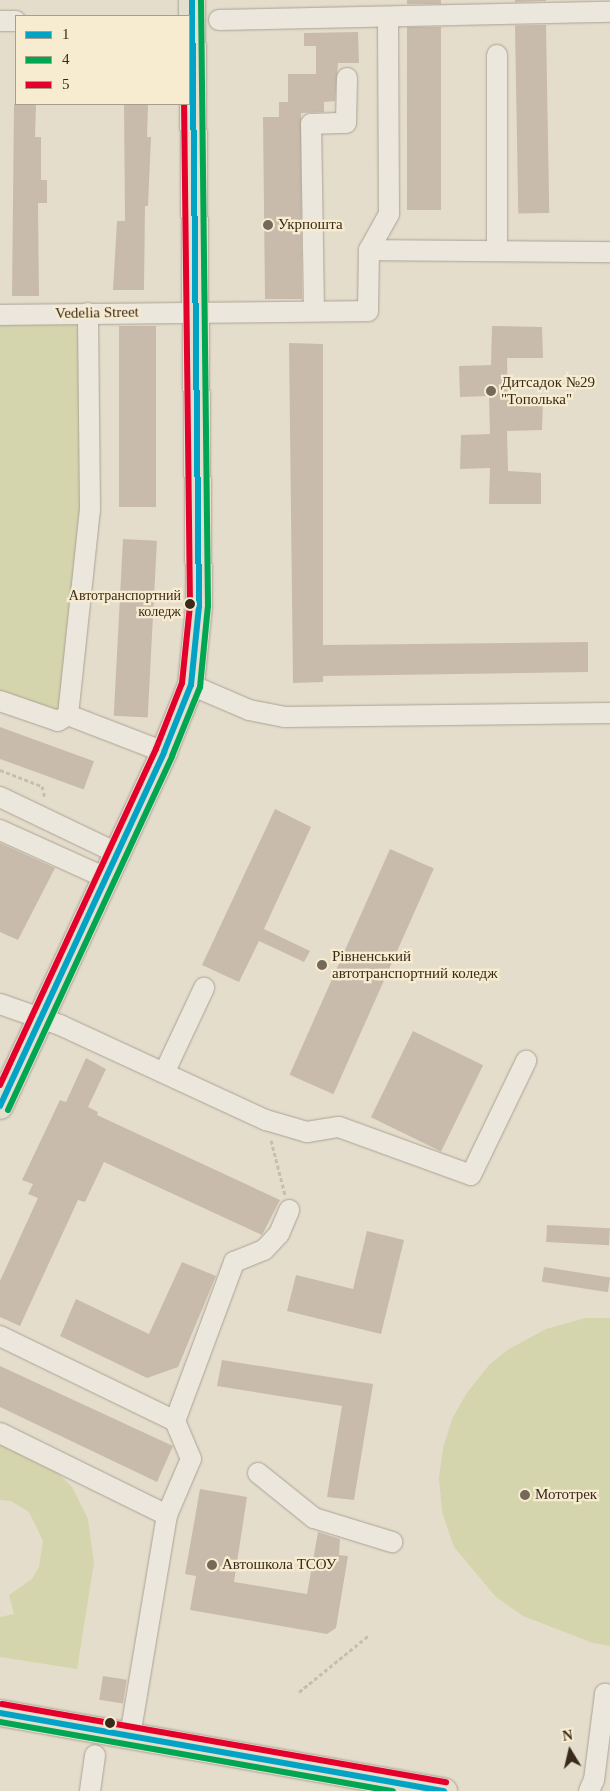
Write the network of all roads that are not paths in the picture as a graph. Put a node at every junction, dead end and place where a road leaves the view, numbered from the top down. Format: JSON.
{"nodes":[{"id":1,"x":610,"y":12,"type":"edge"},
{"id":2,"x":191,"y":14,"type":"edge"},
{"id":3,"x":388,"y":17,"type":"junction"},
{"id":4,"x":219,"y":20,"type":"dead end"},
{"id":5,"x":0,"y":22,"type":"edge"},
{"id":6,"x":15,"y":22,"type":"edge"},
{"id":7,"x":497,"y":55,"type":"dead end"},
{"id":8,"x":347,"y":78,"type":"dead end"},
{"id":9,"x":369,"y":250,"type":"junction"},
{"id":10,"x":498,"y":251,"type":"junction"},
{"id":11,"x":610,"y":252,"type":"edge"},
{"id":12,"x":195,"y":310,"type":"junction"},
{"id":13,"x":314,"y":310,"type":"junction"},
{"id":14,"x":88,"y":313,"type":"junction"},
{"id":15,"x":0,"y":315,"type":"edge"},
{"id":16,"x":191,"y":685,"type":"junction"},
{"id":17,"x":0,"y":701,"type":"edge"},
{"id":18,"x":610,"y":713,"type":"edge"},
{"id":19,"x":68,"y":715,"type":"junction"},
{"id":20,"x":164,"y":752,"type":"junction"},
{"id":21,"x":0,"y":797,"type":"edge"},
{"id":22,"x":0,"y":830,"type":"edge"},
{"id":23,"x":117,"y":854,"type":"junction"},
{"id":24,"x":106,"y":878,"type":"junction"},
{"id":25,"x":204,"y":988,"type":"dead end"},
{"id":26,"x":0,"y":1004,"type":"edge"},
{"id":27,"x":40,"y":1020,"type":"junction"},
{"id":28,"x":526,"y":1061,"type":"dead end"},
{"id":29,"x":164,"y":1071,"type":"junction"},
{"id":30,"x":0,"y":1106,"type":"edge"},
{"id":31,"x":289,"y":1210,"type":"road end"},
{"id":32,"x":0,"y":1336,"type":"edge"},
{"id":33,"x":175,"y":1421,"type":"junction"},
{"id":34,"x":0,"y":1433,"type":"edge"},
{"id":35,"x":258,"y":1473,"type":"dead end"},
{"id":36,"x":167,"y":1515,"type":"junction"},
{"id":37,"x":392,"y":1542,"type":"dead end"},
{"id":38,"x":610,"y":1695,"type":"edge"},
{"id":39,"x":0,"y":1713,"type":"edge"},
{"id":40,"x":130,"y":1736,"type":"junction"},
{"id":41,"x":95,"y":1755,"type":"dead end"},
{"id":42,"x":374,"y":1785,"type":"edge"},
{"id":43,"x":90,"y":1791,"type":"edge"},
{"id":44,"x":444,"y":1791,"type":"edge"},
{"id":45,"x":589,"y":1791,"type":"edge"}],
"edges":[{"from":1,"to":3,"type":"street"},
{"from":2,"to":12,"type":"main road"},
{"from":3,"to":4,"type":"street"},
{"from":3,"to":9,"type":"street"},
{"from":5,"to":6,"type":"street"},
{"from":7,"to":10,"type":"street"},
{"from":8,"to":13,"type":"street"},
{"from":9,"to":10,"type":"street"},
{"from":9,"to":13,"type":"street","name":"Vedelia Street"},
{"from":10,"to":11,"type":"street"},
{"from":12,"to":13,"type":"street","name":"Vedelia Street"},
{"from":12,"to":14,"type":"street","name":"Vedelia Street"},
{"from":12,"to":16,"type":"main road"},
{"from":14,"to":15,"type":"street","name":"Vedelia Street"},
{"from":14,"to":19,"type":"street"},
{"from":16,"to":18,"type":"street"},
{"from":16,"to":20,"type":"main road"},
{"from":17,"to":19,"type":"street"},
{"from":19,"to":20,"type":"street"},
{"from":20,"to":23,"type":"main road"},
{"from":21,"to":23,"type":"street"},
{"from":22,"to":24,"type":"street"},
{"from":23,"to":24,"type":"main road"},
{"from":24,"to":27,"type":"main road"},
{"from":25,"to":29,"type":"street"},
{"from":26,"to":27,"type":"street"},
{"from":27,"to":29,"type":"street"},
{"from":27,"to":30,"type":"main road"},
{"from":28,"to":29,"type":"street"},
{"from":31,"to":33,"type":"street"},
{"from":32,"to":33,"type":"street"},
{"from":33,"to":36,"type":"street"},
{"from":34,"to":36,"type":"street"},
{"from":35,"to":37,"type":"street"},
{"from":36,"to":40,"type":"street"},
{"from":38,"to":45,"type":"street"},
{"from":39,"to":40,"type":"main road"},
{"from":40,"to":42,"type":"main road"},
{"from":41,"to":43,"type":"street"},
{"from":42,"to":44,"type":"main road"}]}
